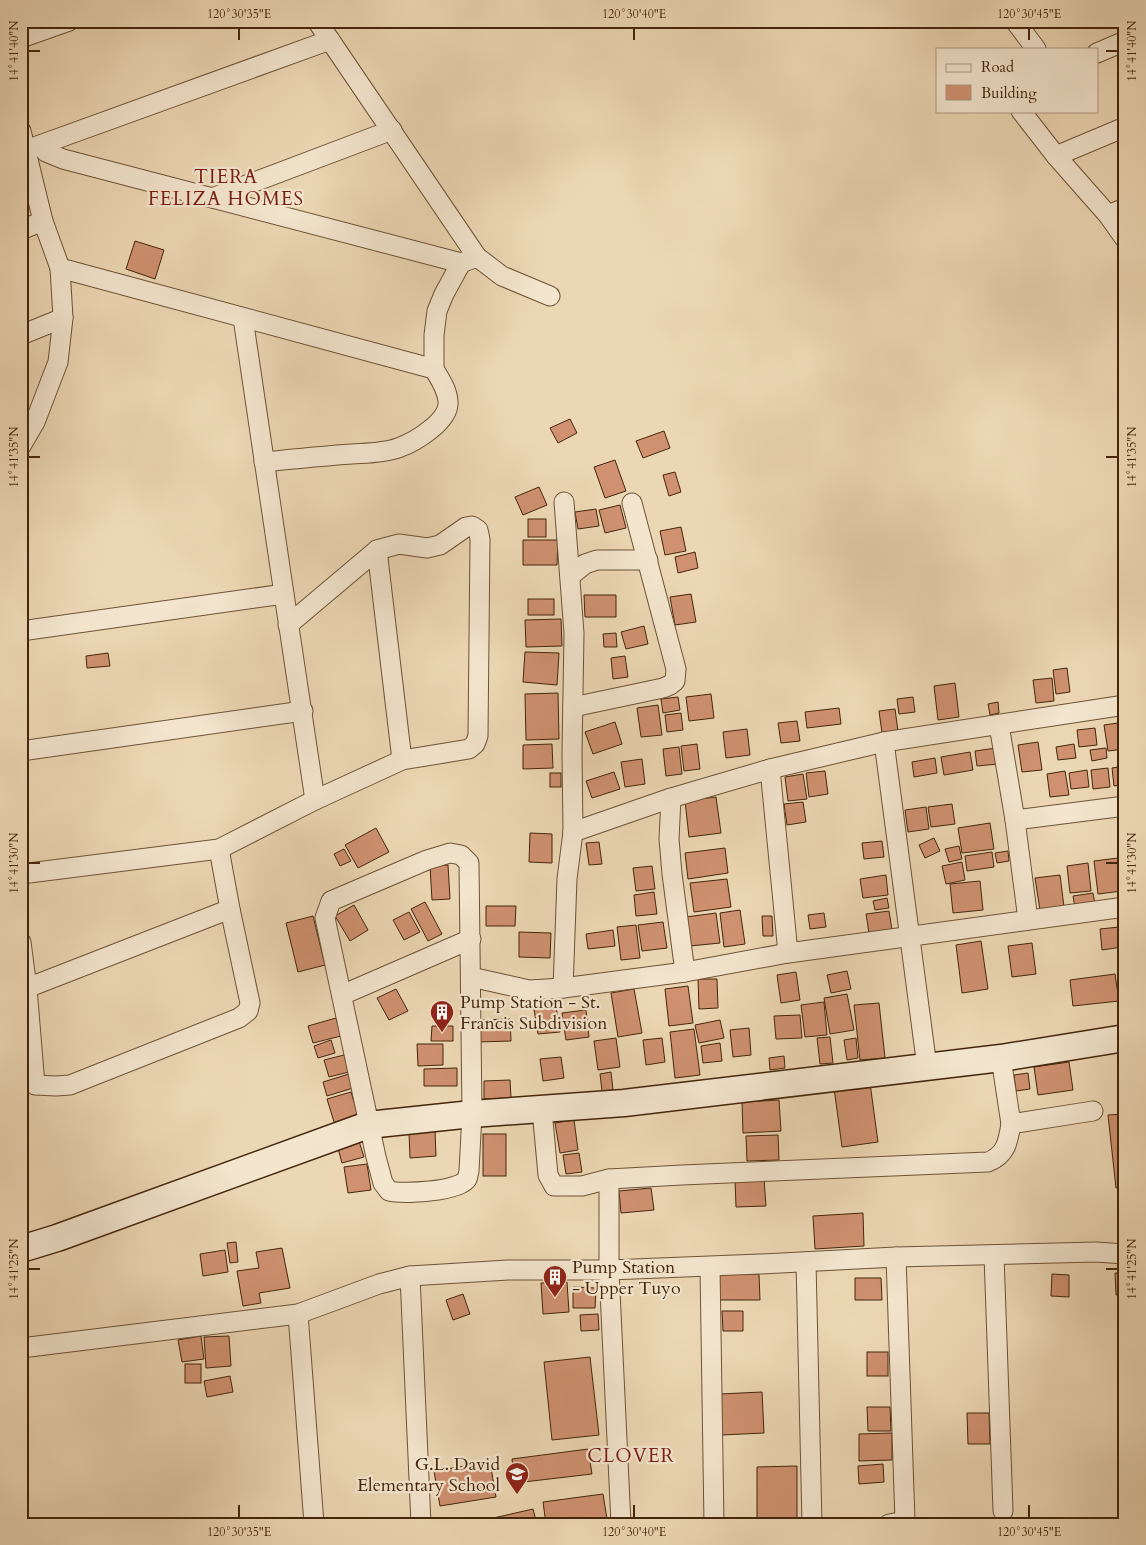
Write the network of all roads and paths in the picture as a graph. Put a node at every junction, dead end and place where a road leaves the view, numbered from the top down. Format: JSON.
{"nodes":[{"id":1,"x":69,"y":21,"type":"edge"},
{"id":2,"x":317,"y":21,"type":"edge"},
{"id":3,"x":1015,"y":21,"type":"edge"},
{"id":4,"x":21,"y":38,"type":"edge"},
{"id":5,"x":330,"y":40,"type":"junction"},
{"id":6,"x":1125,"y":41,"type":"edge"},
{"id":7,"x":1035,"y":48,"type":"edge"},
{"id":8,"x":1098,"y":53,"type":"edge"},
{"id":9,"x":1023,"y":112,"type":"edge"},
{"id":10,"x":1125,"y":127,"type":"edge"},
{"id":11,"x":392,"y":130,"type":"junction"},
{"id":12,"x":21,"y":131,"type":"edge"},
{"id":13,"x":33,"y":147,"type":"junction"},
{"id":14,"x":1056,"y":156,"type":"junction"},
{"id":15,"x":212,"y":198,"type":"junction"},
{"id":16,"x":1116,"y":212,"type":"edge"},
{"id":17,"x":44,"y":221,"type":"junction"},
{"id":18,"x":21,"y":230,"type":"edge"},
{"id":19,"x":1125,"y":239,"type":"edge"},
{"id":20,"x":469,"y":260,"type":"junction"},
{"id":21,"x":60,"y":268,"type":"junction"},
{"id":22,"x":550,"y":296,"type":"dead end"},
{"id":23,"x":63,"y":318,"type":"junction"},
{"id":24,"x":243,"y":318,"type":"junction"},
{"id":25,"x":21,"y":335,"type":"edge"},
{"id":26,"x":434,"y":369,"type":"junction"},
{"id":27,"x":21,"y":446,"type":"edge"},
{"id":28,"x":264,"y":462,"type":"junction"},
{"id":29,"x":564,"y":502,"type":"dead end"},
{"id":30,"x":632,"y":503,"type":"dead end"},
{"id":31,"x":377,"y":550,"type":"junction"},
{"id":32,"x":648,"y":560,"type":"junction"},
{"id":33,"x":570,"y":576,"type":"junction"},
{"id":34,"x":284,"y":594,"type":"junction"},
{"id":35,"x":288,"y":626,"type":"junction"},
{"id":36,"x":21,"y":630,"type":"edge"},
{"id":37,"x":1125,"y":705,"type":"edge"},
{"id":38,"x":573,"y":707,"type":"junction"},
{"id":39,"x":303,"y":711,"type":"junction"},
{"id":40,"x":1000,"y":726,"type":"junction"},
{"id":41,"x":884,"y":742,"type":"junction"},
{"id":42,"x":21,"y":751,"type":"edge"},
{"id":43,"x":402,"y":760,"type":"junction"},
{"id":44,"x":770,"y":769,"type":"junction"},
{"id":45,"x":671,"y":798,"type":"junction"},
{"id":46,"x":316,"y":800,"type":"junction"},
{"id":47,"x":1125,"y":806,"type":"edge"},
{"id":48,"x":1015,"y":820,"type":"junction"},
{"id":49,"x":573,"y":832,"type":"junction"},
{"id":50,"x":219,"y":849,"type":"junction"},
{"id":51,"x":21,"y":874,"type":"edge"},
{"id":52,"x":1125,"y":907,"type":"edge"},
{"id":53,"x":230,"y":909,"type":"junction"},
{"id":54,"x":1028,"y":920,"type":"junction"},
{"id":55,"x":911,"y":936,"type":"junction"},
{"id":56,"x":471,"y":939,"type":"junction"},
{"id":57,"x":21,"y":942,"type":"edge"},
{"id":58,"x":788,"y":954,"type":"junction"},
{"id":59,"x":685,"y":972,"type":"junction"},
{"id":60,"x":470,"y":977,"type":"junction"},
{"id":61,"x":27,"y":988,"type":"junction"},
{"id":62,"x":563,"y":988,"type":"junction"},
{"id":63,"x":342,"y":995,"type":"junction"},
{"id":64,"x":1125,"y":1038,"type":"edge"},
{"id":65,"x":1001,"y":1058,"type":"junction"},
{"id":66,"x":928,"y":1067,"type":"junction"},
{"id":67,"x":28,"y":1086,"type":"edge"},
{"id":68,"x":542,"y":1110,"type":"junction"},
{"id":69,"x":1093,"y":1111,"type":"dead end"},
{"id":70,"x":472,"y":1114,"type":"junction"},
{"id":71,"x":1011,"y":1124,"type":"junction"},
{"id":72,"x":368,"y":1125,"type":"junction"},
{"id":73,"x":609,"y":1179,"type":"junction"},
{"id":74,"x":21,"y":1249,"type":"edge"},
{"id":75,"x":994,"y":1254,"type":"junction"},
{"id":76,"x":1125,"y":1254,"type":"edge"},
{"id":77,"x":896,"y":1257,"type":"junction"},
{"id":78,"x":806,"y":1262,"type":"junction"},
{"id":79,"x":710,"y":1266,"type":"junction"},
{"id":80,"x":609,"y":1270,"type":"junction"},
{"id":81,"x":410,"y":1276,"type":"junction"},
{"id":82,"x":298,"y":1314,"type":"junction"},
{"id":83,"x":21,"y":1348,"type":"edge"},
{"id":84,"x":1003,"y":1511,"type":"dead end"},
{"id":85,"x":314,"y":1524,"type":"edge"},
{"id":86,"x":421,"y":1524,"type":"edge"},
{"id":87,"x":621,"y":1524,"type":"edge"},
{"id":88,"x":714,"y":1524,"type":"edge"},
{"id":89,"x":812,"y":1524,"type":"edge"},
{"id":90,"x":889,"y":1524,"type":"edge"}],
"edges":[{"from":1,"to":4,"type":"street"},
{"from":2,"to":5,"type":"street"},
{"from":3,"to":7,"type":"street"},
{"from":5,"to":11,"type":"street"},
{"from":5,"to":13,"type":"street"},
{"from":6,"to":8,"type":"street"},
{"from":9,"to":14,"type":"street"},
{"from":10,"to":14,"type":"street"},
{"from":11,"to":15,"type":"street"},
{"from":11,"to":20,"type":"street"},
{"from":12,"to":13,"type":"street"},
{"from":13,"to":15,"type":"street"},
{"from":13,"to":17,"type":"street"},
{"from":14,"to":16,"type":"street"},
{"from":15,"to":20,"type":"street"},
{"from":16,"to":19,"type":"street"},
{"from":17,"to":18,"type":"street"},
{"from":17,"to":21,"type":"street"},
{"from":20,"to":22,"type":"street"},
{"from":20,"to":26,"type":"street"},
{"from":21,"to":23,"type":"street"},
{"from":21,"to":24,"type":"street"},
{"from":23,"to":25,"type":"street"},
{"from":23,"to":27,"type":"street"},
{"from":24,"to":26,"type":"street"},
{"from":24,"to":28,"type":"street"},
{"from":26,"to":28,"type":"street"},
{"from":28,"to":34,"type":"street"},
{"from":29,"to":33,"type":"street"},
{"from":30,"to":32,"type":"street"},
{"from":31,"to":35,"type":"street"},
{"from":31,"to":43,"type":"street"},
{"from":31,"to":43,"type":"street"},
{"from":32,"to":33,"type":"street"},
{"from":32,"to":38,"type":"street"},
{"from":33,"to":38,"type":"street"},
{"from":34,"to":35,"type":"street"},
{"from":34,"to":36,"type":"street"},
{"from":35,"to":39,"type":"street"},
{"from":37,"to":40,"type":"street"},
{"from":38,"to":49,"type":"street"},
{"from":39,"to":42,"type":"street"},
{"from":39,"to":46,"type":"street"},
{"from":40,"to":41,"type":"street"},
{"from":40,"to":48,"type":"street"},
{"from":41,"to":44,"type":"street"},
{"from":41,"to":55,"type":"street"},
{"from":43,"to":46,"type":"street"},
{"from":44,"to":45,"type":"street"},
{"from":44,"to":58,"type":"street"},
{"from":45,"to":49,"type":"street"},
{"from":45,"to":59,"type":"street"},
{"from":46,"to":50,"type":"street"},
{"from":47,"to":48,"type":"street"},
{"from":48,"to":54,"type":"street"},
{"from":49,"to":62,"type":"street"},
{"from":50,"to":51,"type":"street"},
{"from":50,"to":53,"type":"street"},
{"from":52,"to":54,"type":"street"},
{"from":53,"to":61,"type":"street"},
{"from":53,"to":67,"type":"street"},
{"from":54,"to":55,"type":"street"},
{"from":55,"to":58,"type":"street"},
{"from":55,"to":66,"type":"street"},
{"from":56,"to":60,"type":"street"},
{"from":56,"to":63,"type":"street"},
{"from":56,"to":63,"type":"street"},
{"from":57,"to":61,"type":"street"},
{"from":58,"to":59,"type":"street"},
{"from":59,"to":62,"type":"street"},
{"from":60,"to":62,"type":"street"},
{"from":60,"to":70,"type":"street"},
{"from":61,"to":67,"type":"street"},
{"from":63,"to":72,"type":"street"},
{"from":64,"to":65,"type":"street"},
{"from":65,"to":66,"type":"street"},
{"from":65,"to":71,"type":"street"},
{"from":66,"to":68,"type":"street"},
{"from":68,"to":70,"type":"street"},
{"from":68,"to":73,"type":"street"},
{"from":69,"to":71,"type":"street"},
{"from":70,"to":72,"type":"street"},
{"from":70,"to":72,"type":"street"},
{"from":71,"to":73,"type":"street"},
{"from":72,"to":74,"type":"street"},
{"from":73,"to":80,"type":"street"},
{"from":75,"to":76,"type":"street"},
{"from":75,"to":77,"type":"street"},
{"from":75,"to":84,"type":"street"},
{"from":77,"to":78,"type":"street"},
{"from":77,"to":90,"type":"street"},
{"from":78,"to":79,"type":"street"},
{"from":78,"to":89,"type":"street"},
{"from":79,"to":80,"type":"street"},
{"from":79,"to":88,"type":"street"},
{"from":80,"to":81,"type":"street"},
{"from":80,"to":87,"type":"street"},
{"from":81,"to":82,"type":"street"},
{"from":81,"to":86,"type":"street"},
{"from":82,"to":83,"type":"street"},
{"from":82,"to":85,"type":"street"}]}
